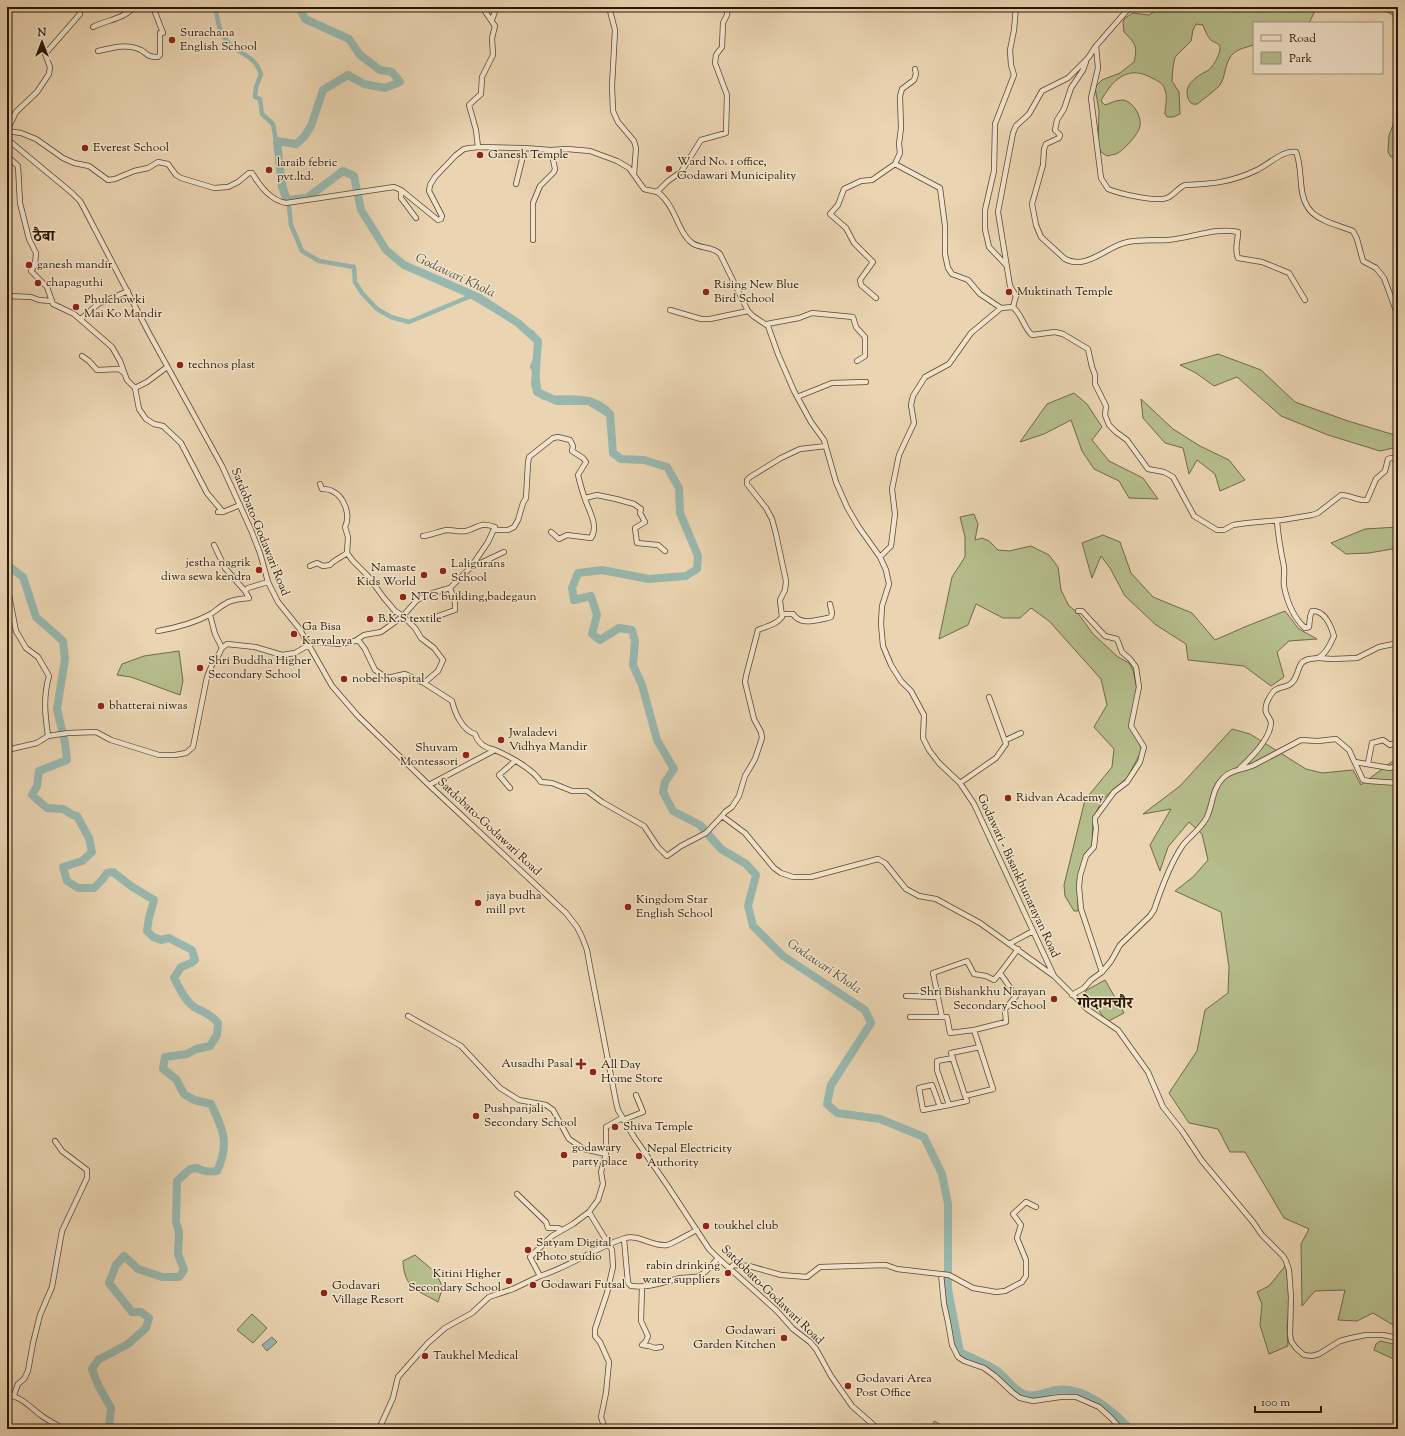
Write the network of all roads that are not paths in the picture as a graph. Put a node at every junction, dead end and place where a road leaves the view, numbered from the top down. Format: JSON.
{"nodes":[{"id":1,"x":78,"y":7,"type":"edge"},
{"id":2,"x":134,"y":7,"type":"edge"},
{"id":3,"x":153,"y":7,"type":"edge"},
{"id":4,"x":484,"y":7,"type":"edge"},
{"id":5,"x":509,"y":7,"type":"edge"},
{"id":6,"x":610,"y":7,"type":"edge"},
{"id":7,"x":728,"y":7,"type":"edge"},
{"id":8,"x":1016,"y":7,"type":"edge"},
{"id":9,"x":1130,"y":7,"type":"edge"},
{"id":10,"x":492,"y":20,"type":"junction"},
{"id":11,"x":93,"y":27,"type":"dead end"},
{"id":12,"x":1096,"y":46,"type":"junction"},
{"id":13,"x":98,"y":51,"type":"dead end"},
{"id":14,"x":1088,"y":58,"type":"junction"},
{"id":15,"x":914,"y":69,"type":"dead end"},
{"id":16,"x":7,"y":131,"type":"edge"},
{"id":17,"x":7,"y":139,"type":"edge"},
{"id":18,"x":478,"y":147,"type":"junction"},
{"id":19,"x":524,"y":148,"type":"junction"},
{"id":20,"x":551,"y":150,"type":"junction"},
{"id":21,"x":7,"y":156,"type":"edge"},
{"id":22,"x":895,"y":164,"type":"junction"},
{"id":23,"x":634,"y":174,"type":"junction"},
{"id":24,"x":516,"y":184,"type":"dead end"},
{"id":25,"x":401,"y":190,"type":"junction"},
{"id":26,"x":657,"y":192,"type":"junction"},
{"id":27,"x":416,"y":218,"type":"dead end"},
{"id":28,"x":533,"y":240,"type":"dead end"},
{"id":29,"x":1007,"y":266,"type":"junction"},
{"id":30,"x":128,"y":291,"type":"junction"},
{"id":31,"x":7,"y":296,"type":"edge"},
{"id":32,"x":876,"y":298,"type":"dead end"},
{"id":33,"x":1305,"y":300,"type":"dead end"},
{"id":34,"x":51,"y":301,"type":"junction"},
{"id":35,"x":1013,"y":307,"type":"junction"},
{"id":36,"x":1001,"y":308,"type":"junction"},
{"id":37,"x":670,"y":310,"type":"dead end"},
{"id":38,"x":748,"y":311,"type":"junction"},
{"id":39,"x":1398,"y":316,"type":"edge"},
{"id":40,"x":81,"y":318,"type":"junction"},
{"id":41,"x":767,"y":324,"type":"junction"},
{"id":42,"x":82,"y":356,"type":"dead end"},
{"id":43,"x":857,"y":361,"type":"dead end"},
{"id":44,"x":167,"y":368,"type":"junction"},
{"id":45,"x":124,"y":373,"type":"junction"},
{"id":46,"x":866,"y":382,"type":"dead end"},
{"id":47,"x":136,"y":388,"type":"junction"},
{"id":48,"x":798,"y":397,"type":"junction"},
{"id":49,"x":826,"y":446,"type":"junction"},
{"id":50,"x":1398,"y":458,"type":"edge"},
{"id":51,"x":320,"y":484,"type":"dead end"},
{"id":52,"x":585,"y":498,"type":"junction"},
{"id":53,"x":240,"y":506,"type":"junction"},
{"id":54,"x":1277,"y":521,"type":"junction"},
{"id":55,"x":495,"y":530,"type":"junction"},
{"id":56,"x":551,"y":532,"type":"dead end"},
{"id":57,"x":423,"y":536,"type":"dead end"},
{"id":58,"x":214,"y":545,"type":"dead end"},
{"id":59,"x":665,"y":551,"type":"dead end"},
{"id":60,"x":504,"y":552,"type":"dead end"},
{"id":61,"x":348,"y":553,"type":"junction"},
{"id":62,"x":880,"y":557,"type":"junction"},
{"id":63,"x":352,"y":561,"type":"junction"},
{"id":64,"x":360,"y":561,"type":"dead end"},
{"id":65,"x":310,"y":566,"type":"dead end"},
{"id":66,"x":470,"y":568,"type":"junction"},
{"id":67,"x":268,"y":582,"type":"junction"},
{"id":68,"x":7,"y":585,"type":"edge"},
{"id":69,"x":450,"y":588,"type":"junction"},
{"id":70,"x":245,"y":591,"type":"junction"},
{"id":71,"x":830,"y":604,"type":"dead end"},
{"id":72,"x":1078,"y":611,"type":"dead end"},
{"id":73,"x":210,"y":614,"type":"junction"},
{"id":74,"x":782,"y":614,"type":"junction"},
{"id":75,"x":403,"y":616,"type":"junction"},
{"id":76,"x":438,"y":616,"type":"dead end"},
{"id":77,"x":158,"y":631,"type":"dead end"},
{"id":78,"x":355,"y":641,"type":"junction"},
{"id":79,"x":1398,"y":643,"type":"edge"},
{"id":80,"x":309,"y":644,"type":"junction"},
{"id":81,"x":222,"y":648,"type":"junction"},
{"id":82,"x":1319,"y":658,"type":"junction"},
{"id":83,"x":424,"y":683,"type":"junction"},
{"id":84,"x":989,"y":697,"type":"dead end"},
{"id":85,"x":1021,"y":733,"type":"dead end"},
{"id":86,"x":48,"y":736,"type":"junction"},
{"id":87,"x":1006,"y":740,"type":"junction"},
{"id":88,"x":1398,"y":740,"type":"edge"},
{"id":89,"x":7,"y":750,"type":"edge"},
{"id":90,"x":495,"y":750,"type":"junction"},
{"id":91,"x":515,"y":761,"type":"junction"},
{"id":92,"x":1355,"y":762,"type":"junction"},
{"id":93,"x":1368,"y":763,"type":"junction"},
{"id":94,"x":1398,"y":765,"type":"edge"},
{"id":95,"x":1240,"y":768,"type":"junction"},
{"id":96,"x":960,"y":783,"type":"junction"},
{"id":97,"x":1398,"y":783,"type":"edge"},
{"id":98,"x":429,"y":785,"type":"junction"},
{"id":99,"x":510,"y":788,"type":"dead end"},
{"id":100,"x":721,"y":818,"type":"junction"},
{"id":101,"x":1033,"y":930,"type":"junction"},
{"id":102,"x":1009,"y":944,"type":"junction"},
{"id":103,"x":1018,"y":949,"type":"junction"},
{"id":104,"x":1102,"y":972,"type":"junction"},
{"id":105,"x":1000,"y":974,"type":"junction"},
{"id":106,"x":1054,"y":976,"type":"junction"},
{"id":107,"x":1072,"y":995,"type":"junction"},
{"id":108,"x":906,"y":996,"type":"dead end"},
{"id":109,"x":938,"y":997,"type":"junction"},
{"id":110,"x":408,"y":1016,"type":"dead end"},
{"id":111,"x":910,"y":1017,"type":"dead end"},
{"id":112,"x":942,"y":1017,"type":"junction"},
{"id":113,"x":974,"y":1030,"type":"junction"},
{"id":114,"x":980,"y":1047,"type":"junction"},
{"id":115,"x":953,"y":1058,"type":"junction"},
{"id":116,"x":636,"y":1095,"type":"dead end"},
{"id":117,"x":965,"y":1096,"type":"junction"},
{"id":118,"x":950,"y":1105,"type":"junction"},
{"id":119,"x":940,"y":1107,"type":"junction"},
{"id":120,"x":623,"y":1119,"type":"junction"},
{"id":121,"x":55,"y":1141,"type":"dead end"},
{"id":122,"x":606,"y":1154,"type":"junction"},
{"id":123,"x":517,"y":1194,"type":"dead end"},
{"id":124,"x":1036,"y":1207,"type":"dead end"},
{"id":125,"x":589,"y":1212,"type":"junction"},
{"id":126,"x":562,"y":1230,"type":"junction"},
{"id":127,"x":697,"y":1230,"type":"junction"},
{"id":128,"x":624,"y":1239,"type":"junction"},
{"id":129,"x":609,"y":1245,"type":"junction"},
{"id":130,"x":718,"y":1258,"type":"junction"},
{"id":131,"x":730,"y":1269,"type":"junction"},
{"id":132,"x":941,"y":1274,"type":"junction"},
{"id":133,"x":540,"y":1276,"type":"junction"},
{"id":134,"x":642,"y":1287,"type":"junction"},
{"id":135,"x":1398,"y":1338,"type":"edge"},
{"id":136,"x":661,"y":1347,"type":"dead end"},
{"id":137,"x":7,"y":1395,"type":"edge"},
{"id":138,"x":14,"y":1396,"type":"junction"},
{"id":139,"x":64,"y":1429,"type":"edge"},
{"id":140,"x":379,"y":1429,"type":"edge"},
{"id":141,"x":605,"y":1429,"type":"edge"},
{"id":142,"x":878,"y":1429,"type":"edge"},
{"id":143,"x":1120,"y":1429,"type":"edge"}],
"edges":[{"from":1,"to":16,"type":"street"},
{"from":2,"to":11,"type":"street"},
{"from":3,"to":13,"type":"street"},
{"from":4,"to":10,"type":"street"},
{"from":5,"to":10,"type":"street"},
{"from":6,"to":23,"type":"street"},
{"from":7,"to":26,"type":"street"},
{"from":8,"to":29,"type":"street"},
{"from":9,"to":12,"type":"street"},
{"from":10,"to":18,"type":"street"},
{"from":12,"to":14,"type":"street"},
{"from":12,"to":39,"type":"street"},
{"from":14,"to":29,"type":"street"},
{"from":14,"to":33,"type":"street"},
{"from":15,"to":22,"type":"street"},
{"from":16,"to":25,"type":"street"},
{"from":17,"to":30,"type":"street","name":"Satdobato-Godawari Road"},
{"from":18,"to":19,"type":"street"},
{"from":18,"to":25,"type":"street"},
{"from":19,"to":20,"type":"street"},
{"from":19,"to":24,"type":"street"},
{"from":20,"to":23,"type":"street"},
{"from":20,"to":28,"type":"street"},
{"from":21,"to":34,"type":"street"},
{"from":22,"to":32,"type":"street"},
{"from":22,"to":36,"type":"street"},
{"from":23,"to":26,"type":"street"},
{"from":25,"to":27,"type":"street"},
{"from":26,"to":38,"type":"street"},
{"from":29,"to":35,"type":"street"},
{"from":30,"to":40,"type":"street"},
{"from":30,"to":44,"type":"street","name":"Satdobato-Godawari Road"},
{"from":31,"to":34,"type":"street"},
{"from":34,"to":40,"type":"street"},
{"from":35,"to":36,"type":"street"},
{"from":35,"to":54,"type":"street"},
{"from":36,"to":62,"type":"street"},
{"from":37,"to":38,"type":"street"},
{"from":38,"to":41,"type":"street"},
{"from":40,"to":45,"type":"street"},
{"from":41,"to":43,"type":"street"},
{"from":41,"to":48,"type":"street","name":"Godawari - Bisankhunarayan Road"},
{"from":42,"to":45,"type":"street"},
{"from":44,"to":47,"type":"street"},
{"from":44,"to":53,"type":"street","name":"Satdobato-Godawari Road"},
{"from":45,"to":47,"type":"street"},
{"from":46,"to":48,"type":"street"},
{"from":47,"to":53,"type":"street"},
{"from":48,"to":49,"type":"street","name":"Godawari - Bisankhunarayan Road"},
{"from":49,"to":62,"type":"street","name":"Godawari - Bisankhunarayan Road"},
{"from":49,"to":74,"type":"street"},
{"from":50,"to":54,"type":"street"},
{"from":51,"to":61,"type":"street"},
{"from":52,"to":55,"type":"street"},
{"from":52,"to":56,"type":"street"},
{"from":52,"to":59,"type":"street"},
{"from":53,"to":67,"type":"street","name":"Satdobato-Godawari Road"},
{"from":54,"to":82,"type":"street"},
{"from":55,"to":57,"type":"street"},
{"from":55,"to":66,"type":"street"},
{"from":58,"to":70,"type":"street"},
{"from":60,"to":66,"type":"street"},
{"from":61,"to":63,"type":"street"},
{"from":61,"to":65,"type":"street"},
{"from":62,"to":96,"type":"street","name":"Godawari - Bisankhunarayan Road"},
{"from":63,"to":64,"type":"street"},
{"from":63,"to":75,"type":"street"},
{"from":66,"to":69,"type":"street"},
{"from":67,"to":70,"type":"street"},
{"from":67,"to":80,"type":"street","name":"Satdobato-Godawari Road"},
{"from":68,"to":86,"type":"street"},
{"from":69,"to":75,"type":"street"},
{"from":69,"to":76,"type":"street"},
{"from":70,"to":73,"type":"street"},
{"from":71,"to":74,"type":"street"},
{"from":72,"to":104,"type":"street"},
{"from":73,"to":77,"type":"street"},
{"from":73,"to":81,"type":"street"},
{"from":74,"to":100,"type":"street"},
{"from":75,"to":78,"type":"street"},
{"from":75,"to":83,"type":"street"},
{"from":78,"to":80,"type":"street"},
{"from":78,"to":83,"type":"street"},
{"from":79,"to":82,"type":"street"},
{"from":80,"to":81,"type":"street"},
{"from":80,"to":98,"type":"street","name":"Satdobato-Godawari Road"},
{"from":81,"to":86,"type":"street"},
{"from":82,"to":95,"type":"street"},
{"from":83,"to":90,"type":"street"},
{"from":84,"to":87,"type":"street"},
{"from":85,"to":87,"type":"street"},
{"from":86,"to":89,"type":"street"},
{"from":87,"to":96,"type":"street"},
{"from":88,"to":93,"type":"street"},
{"from":90,"to":91,"type":"street"},
{"from":90,"to":98,"type":"street"},
{"from":91,"to":99,"type":"street"},
{"from":91,"to":100,"type":"street"},
{"from":92,"to":93,"type":"street"},
{"from":92,"to":95,"type":"street"},
{"from":92,"to":97,"type":"street"},
{"from":93,"to":94,"type":"street"},
{"from":95,"to":104,"type":"street"},
{"from":96,"to":101,"type":"street","name":"Godawari - Bisankhunarayan Road"},
{"from":98,"to":120,"type":"street","name":"Satdobato-Godawari Road"},
{"from":100,"to":102,"type":"street"},
{"from":101,"to":102,"type":"street"},
{"from":101,"to":106,"type":"street","name":"Godawari - Bisankhunarayan Road"},
{"from":102,"to":103,"type":"street"},
{"from":103,"to":105,"type":"street"},
{"from":103,"to":106,"type":"street"},
{"from":104,"to":107,"type":"street"},
{"from":105,"to":109,"type":"street"},
{"from":105,"to":113,"type":"street"},
{"from":106,"to":107,"type":"street","name":"Godawari - Bisankhunarayan Road"},
{"from":107,"to":135,"type":"street","name":"Godawari - Bisankhunarayan Road"},
{"from":108,"to":109,"type":"street"},
{"from":109,"to":112,"type":"street"},
{"from":110,"to":122,"type":"street"},
{"from":111,"to":112,"type":"street"},
{"from":112,"to":113,"type":"street"},
{"from":113,"to":114,"type":"street"},
{"from":114,"to":115,"type":"street"},
{"from":114,"to":117,"type":"street"},
{"from":115,"to":117,"type":"street"},
{"from":115,"to":118,"type":"street"},
{"from":116,"to":120,"type":"street"},
{"from":117,"to":118,"type":"street"},
{"from":118,"to":119,"type":"street"},
{"from":119,"to":119,"type":"street"},
{"from":120,"to":122,"type":"street"},
{"from":120,"to":127,"type":"street","name":"Satdobato-Godawari Road"},
{"from":121,"to":138,"type":"street"},
{"from":122,"to":125,"type":"street"},
{"from":123,"to":126,"type":"street"},
{"from":124,"to":132,"type":"street"},
{"from":125,"to":126,"type":"street"},
{"from":125,"to":129,"type":"street"},
{"from":126,"to":133,"type":"street"},
{"from":127,"to":128,"type":"street"},
{"from":127,"to":130,"type":"street","name":"Satdobato-Godawari Road"},
{"from":128,"to":129,"type":"street"},
{"from":128,"to":134,"type":"street"},
{"from":129,"to":133,"type":"street"},
{"from":129,"to":141,"type":"street"},
{"from":130,"to":131,"type":"street","name":"Satdobato-Godawari Road"},
{"from":130,"to":134,"type":"street"},
{"from":131,"to":132,"type":"street"},
{"from":131,"to":142,"type":"street","name":"Satdobato-Godawari Road"},
{"from":132,"to":143,"type":"street"},
{"from":133,"to":140,"type":"street"},
{"from":134,"to":136,"type":"street"},
{"from":137,"to":138,"type":"street"},
{"from":138,"to":139,"type":"street"}]}
